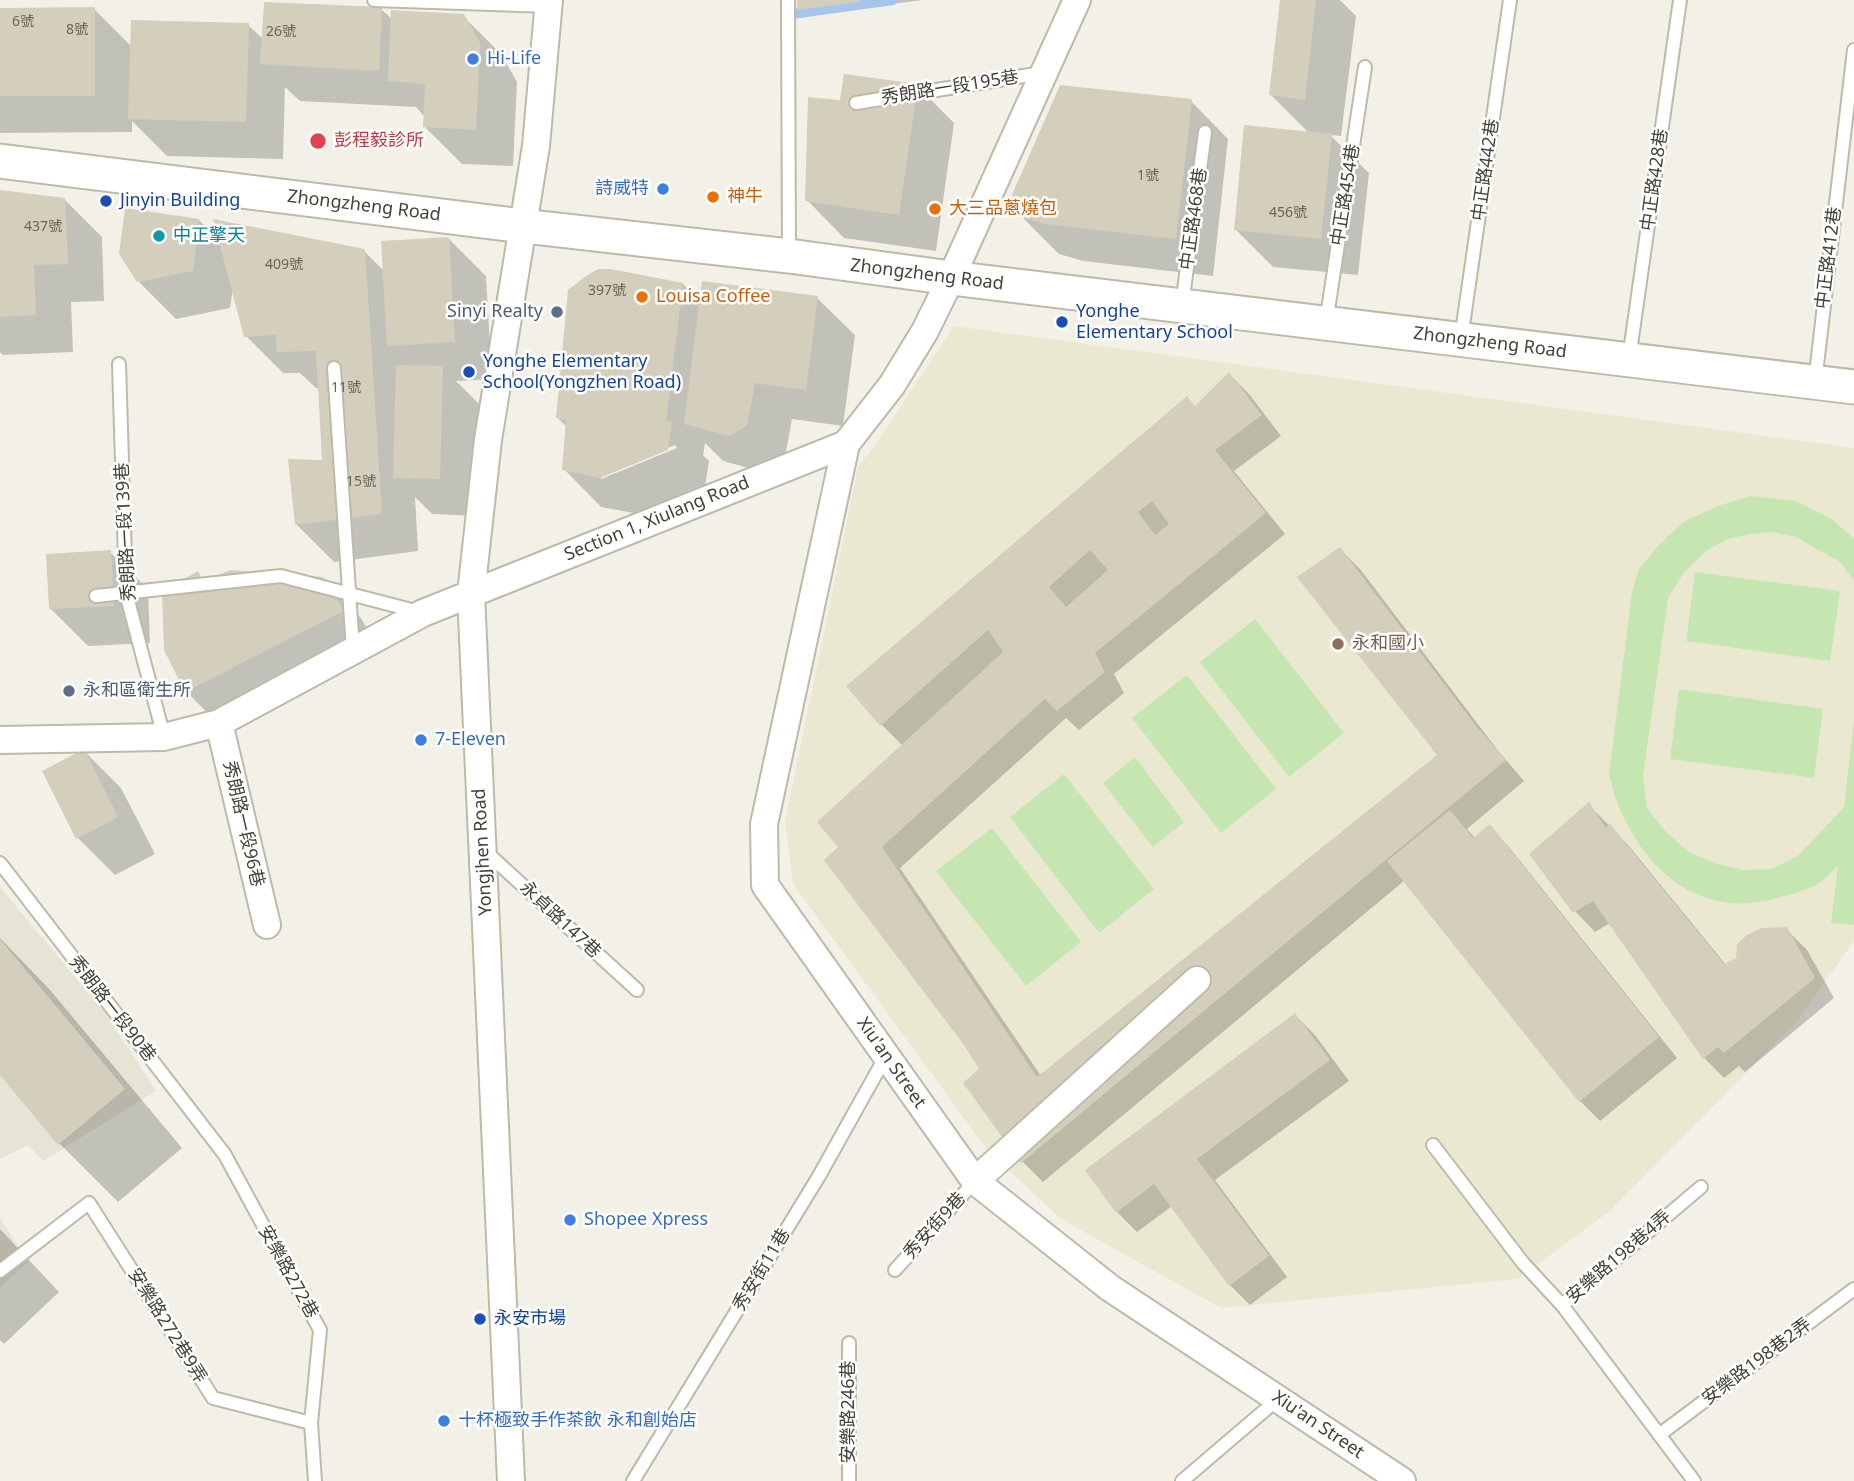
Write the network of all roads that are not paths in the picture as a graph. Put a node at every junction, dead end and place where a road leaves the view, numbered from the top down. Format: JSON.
{"nodes":[{"id":1,"x":374,"y":0,"type":"edge"},
{"id":2,"x":788,"y":0,"type":"edge"},
{"id":3,"x":1077,"y":0,"type":"edge"},
{"id":4,"x":1510,"y":0,"type":"edge"},
{"id":5,"x":1680,"y":0,"type":"edge"},
{"id":6,"x":549,"y":3,"type":"edge"},
{"id":7,"x":1854,"y":50,"type":"edge"},
{"id":8,"x":1365,"y":67,"type":"dead end"},
{"id":9,"x":1044,"y":73,"type":"junction"},
{"id":10,"x":856,"y":103,"type":"dead end"},
{"id":11,"x":1205,"y":132,"type":"dead end"},
{"id":12,"x":0,"y":161,"type":"edge"},
{"id":13,"x":523,"y":226,"type":"junction"},
{"id":14,"x":789,"y":256,"type":"junction"},
{"id":15,"x":951,"y":278,"type":"junction"},
{"id":16,"x":1182,"y":306,"type":"junction"},
{"id":17,"x":1326,"y":323,"type":"junction"},
{"id":18,"x":1461,"y":339,"type":"junction"},
{"id":19,"x":1629,"y":360,"type":"junction"},
{"id":20,"x":119,"y":364,"type":"dead end"},
{"id":21,"x":334,"y":368,"type":"dead end"},
{"id":22,"x":1815,"y":382,"type":"junction"},
{"id":23,"x":1854,"y":387,"type":"edge"},
{"id":24,"x":846,"y":444,"type":"junction"},
{"id":25,"x":126,"y":593,"type":"junction"},
{"id":26,"x":348,"y":594,"type":"junction"},
{"id":27,"x":471,"y":594,"type":"junction"},
{"id":28,"x":96,"y":596,"type":"dead end"},
{"id":29,"x":423,"y":613,"type":"junction"},
{"id":30,"x":353,"y":650,"type":"junction"},
{"id":31,"x":219,"y":723,"type":"junction"},
{"id":32,"x":164,"y":737,"type":"junction"},
{"id":33,"x":0,"y":740,"type":"edge"},
{"id":34,"x":483,"y":849,"type":"junction"},
{"id":35,"x":0,"y":863,"type":"edge"},
{"id":36,"x":267,"y":925,"type":"dead end"},
{"id":37,"x":1196,"y":979,"type":"dead end"},
{"id":38,"x":637,"y":990,"type":"dead end"},
{"id":39,"x":886,"y":1056,"type":"junction"},
{"id":40,"x":1433,"y":1145,"type":"dead end"},
{"id":41,"x":225,"y":1155,"type":"joint"},
{"id":42,"x":975,"y":1181,"type":"junction"},
{"id":43,"x":1701,"y":1186,"type":"dead end"},
{"id":44,"x":895,"y":1270,"type":"dead end"},
{"id":45,"x":0,"y":1271,"type":"edge"},
{"id":46,"x":1854,"y":1289,"type":"edge"},
{"id":47,"x":1562,"y":1305,"type":"junction"},
{"id":48,"x":849,"y":1343,"type":"dead end"},
{"id":49,"x":1279,"y":1399,"type":"junction"},
{"id":50,"x":311,"y":1423,"type":"junction"},
{"id":51,"x":1659,"y":1435,"type":"junction"},
{"id":52,"x":315,"y":1481,"type":"edge"},
{"id":53,"x":510,"y":1481,"type":"edge"},
{"id":54,"x":633,"y":1481,"type":"edge"},
{"id":55,"x":849,"y":1481,"type":"edge"},
{"id":56,"x":1182,"y":1481,"type":"edge"},
{"id":57,"x":1402,"y":1481,"type":"edge"},
{"id":58,"x":1694,"y":1481,"type":"edge"}],
"edges":[{"from":1,"to":6,"type":"lane"},
{"from":2,"to":14,"type":"lane"},
{"from":3,"to":9,"type":"street"},
{"from":4,"to":18,"type":"lane","name":"中正路442巷"},
{"from":5,"to":19,"type":"lane","name":"中正路428巷"},
{"from":6,"to":13,"type":"street","name":"Yongjhen Road"},
{"from":7,"to":22,"type":"lane","name":"中正路412巷"},
{"from":8,"to":17,"type":"lane","name":"中正路454巷"},
{"from":9,"to":10,"type":"lane","name":"秀朗路一段195巷"},
{"from":9,"to":15,"type":"street"},
{"from":11,"to":16,"type":"lane","name":"中正路468巷"},
{"from":12,"to":13,"type":"street","name":"Zhongzheng Road"},
{"from":13,"to":14,"type":"street","name":"Zhongzheng Road"},
{"from":13,"to":27,"type":"street","name":"Yongjhen Road"},
{"from":14,"to":15,"type":"street","name":"Zhongzheng Road"},
{"from":15,"to":16,"type":"street","name":"Zhongzheng Road"},
{"from":15,"to":24,"type":"street"},
{"from":16,"to":17,"type":"street","name":"Zhongzheng Road"},
{"from":17,"to":18,"type":"street","name":"Zhongzheng Road"},
{"from":18,"to":19,"type":"street","name":"Zhongzheng Road"},
{"from":19,"to":22,"type":"street","name":"Zhongzheng Road"},
{"from":20,"to":25,"type":"lane","name":"秀朗路一段139巷"},
{"from":21,"to":26,"type":"lane"},
{"from":22,"to":23,"type":"street","name":"Zhongzheng Road"},
{"from":24,"to":27,"type":"street","name":"Section 1, Xiulang Road"},
{"from":24,"to":39,"type":"street","name":"Xiu'an Street"},
{"from":25,"to":26,"type":"lane"},
{"from":25,"to":28,"type":"lane"},
{"from":25,"to":32,"type":"lane","name":"秀朗路一段139巷"},
{"from":26,"to":29,"type":"lane"},
{"from":26,"to":30,"type":"lane"},
{"from":27,"to":29,"type":"street","name":"Section 1, Xiulang Road"},
{"from":27,"to":34,"type":"street","name":"Yongjhen Road"},
{"from":29,"to":30,"type":"street","name":"Section 1, Xiulang Road"},
{"from":30,"to":31,"type":"street","name":"Section 1, Xiulang Road"},
{"from":31,"to":32,"type":"street","name":"Section 1, Xiulang Road"},
{"from":31,"to":36,"type":"street","name":"秀朗路一段96巷"},
{"from":32,"to":33,"type":"street","name":"Section 1, Xiulang Road"},
{"from":34,"to":38,"type":"lane","name":"永貞路147巷"},
{"from":34,"to":53,"type":"street","name":"Yongjhen Road"},
{"from":35,"to":41,"type":"lane","name":"秀朗路一段90巷"},
{"from":37,"to":42,"type":"street"},
{"from":39,"to":42,"type":"street","name":"Xiu'an Street"},
{"from":39,"to":54,"type":"lane","name":"秀安街11巷"},
{"from":40,"to":47,"type":"lane"},
{"from":41,"to":50,"type":"lane","name":"安樂路272巷"},
{"from":42,"to":44,"type":"lane","name":"秀安街9巷"},
{"from":42,"to":49,"type":"street","name":"Xiu'an Street"},
{"from":43,"to":47,"type":"lane","name":"安樂路198巷4弄"},
{"from":45,"to":50,"type":"lane","name":"安樂路272巷9弄"},
{"from":46,"to":51,"type":"lane","name":"安樂路198巷2弄"},
{"from":47,"to":51,"type":"lane","name":"安樂路198巷4弄"},
{"from":48,"to":55,"type":"lane","name":"安樂路246巷"},
{"from":49,"to":56,"type":"lane"},
{"from":49,"to":57,"type":"street","name":"Xiu'an Street"},
{"from":50,"to":52,"type":"lane","name":"安樂路272巷"},
{"from":51,"to":58,"type":"lane","name":"安樂路198巷4弄"}]}
